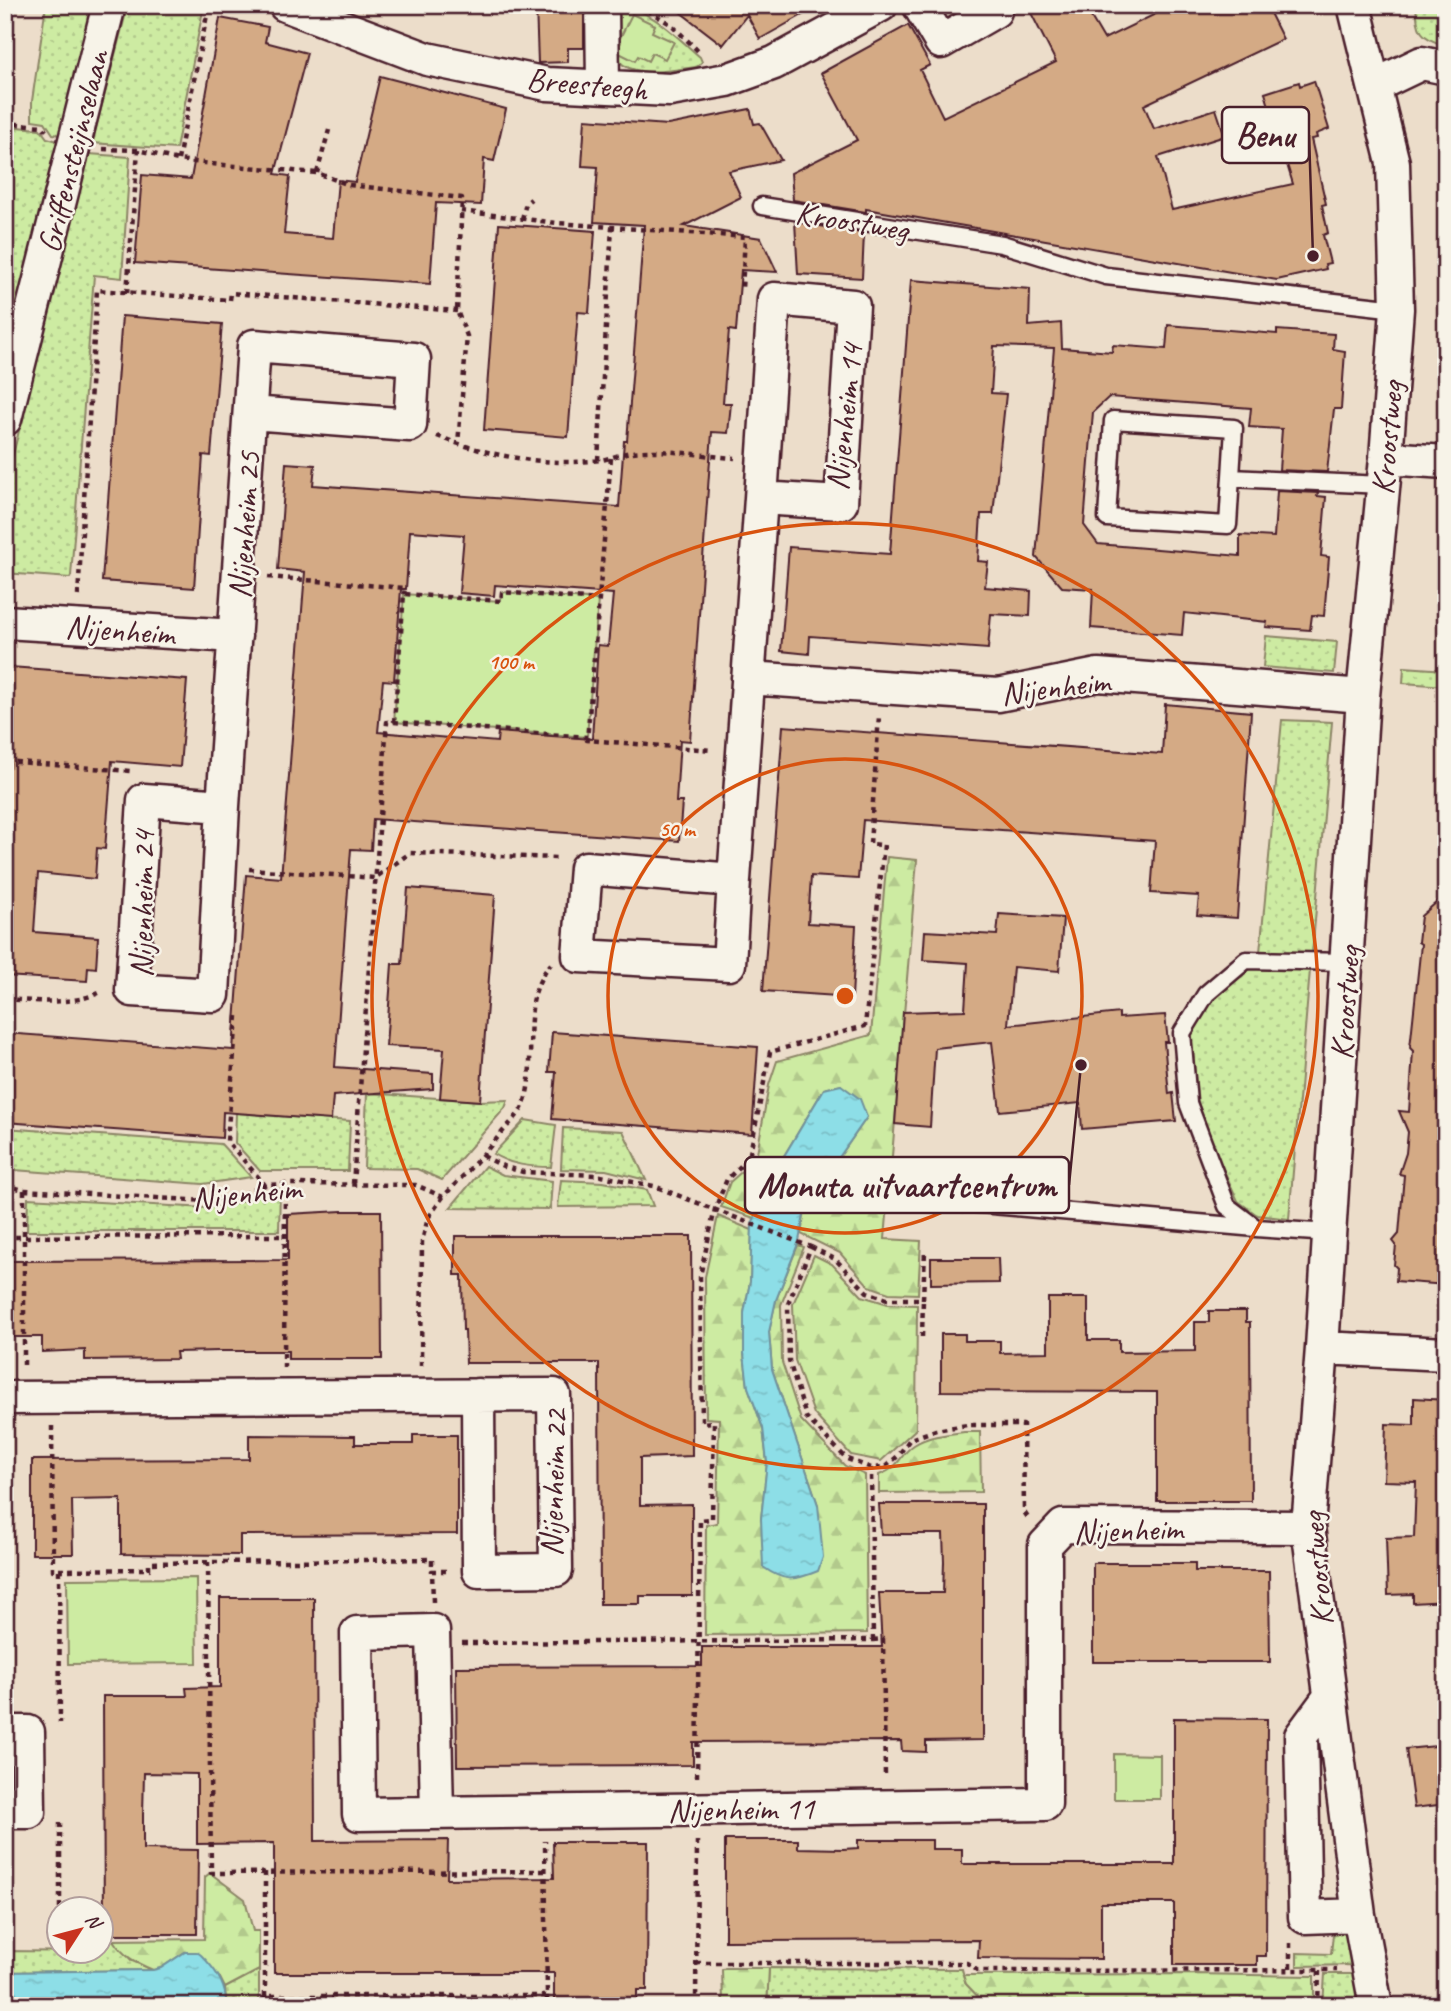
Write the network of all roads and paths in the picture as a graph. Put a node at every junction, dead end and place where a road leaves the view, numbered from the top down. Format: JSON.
{"nodes":[{"id":1,"x":14,"y":5,"type":"edge"},
{"id":2,"x":109,"y":5,"type":"edge"},
{"id":3,"x":209,"y":5,"type":"edge"},
{"id":4,"x":285,"y":5,"type":"edge"},
{"id":5,"x":602,"y":5,"type":"edge"},
{"id":6,"x":639,"y":5,"type":"edge"},
{"id":7,"x":881,"y":5,"type":"edge"},
{"id":8,"x":919,"y":5,"type":"edge"},
{"id":9,"x":1354,"y":5,"type":"edge"},
{"id":10,"x":995,"y":11,"type":"dead end"},
{"id":11,"x":5,"y":49,"type":"edge"},
{"id":12,"x":1446,"y":68,"type":"edge"},
{"id":13,"x":727,"y":80,"type":"junction"},
{"id":14,"x":603,"y":86,"type":"junction"},
{"id":15,"x":1374,"y":86,"type":"junction"},
{"id":16,"x":5,"y":123,"type":"edge"},
{"id":17,"x":329,"y":130,"type":"dead end"},
{"id":18,"x":72,"y":144,"type":"junction"},
{"id":19,"x":138,"y":150,"type":"junction"},
{"id":20,"x":178,"y":160,"type":"junction"},
{"id":21,"x":317,"y":173,"type":"junction"},
{"id":22,"x":531,"y":199,"type":"dead end"},
{"id":23,"x":762,"y":206,"type":"dead end"},
{"id":24,"x":461,"y":211,"type":"junction"},
{"id":25,"x":522,"y":219,"type":"junction"},
{"id":26,"x":612,"y":227,"type":"junction"},
{"id":27,"x":742,"y":292,"type":"dead end"},
{"id":28,"x":127,"y":293,"type":"junction"},
{"id":29,"x":1397,"y":309,"type":"junction"},
{"id":30,"x":457,"y":311,"type":"junction"},
{"id":31,"x":251,"y":413,"type":"junction"},
{"id":32,"x":5,"y":419,"type":"edge"},
{"id":33,"x":410,"y":425,"type":"junction"},
{"id":34,"x":458,"y":444,"type":"junction"},
{"id":35,"x":733,"y":444,"type":"dead end"},
{"id":36,"x":611,"y":458,"type":"junction"},
{"id":37,"x":732,"y":458,"type":"junction"},
{"id":38,"x":598,"y":460,"type":"junction"},
{"id":39,"x":763,"y":460,"type":"junction"},
{"id":40,"x":1446,"y":462,"type":"edge"},
{"id":41,"x":1384,"y":471,"type":"junction"},
{"id":42,"x":1231,"y":478,"type":"junction"},
{"id":43,"x":761,"y":498,"type":"junction"},
{"id":44,"x":239,"y":575,"type":"junction"},
{"id":45,"x":404,"y":594,"type":"junction"},
{"id":46,"x":598,"y":600,"type":"junction"},
{"id":47,"x":5,"y":622,"type":"edge"},
{"id":48,"x":76,"y":626,"type":"junction"},
{"id":49,"x":235,"y":636,"type":"junction"},
{"id":50,"x":748,"y":678,"type":"junction"},
{"id":51,"x":881,"y":685,"type":"junction"},
{"id":52,"x":1363,"y":696,"type":"junction"},
{"id":53,"x":394,"y":722,"type":"junction"},
{"id":54,"x":587,"y":737,"type":"junction"},
{"id":55,"x":743,"y":752,"type":"junction"},
{"id":56,"x":5,"y":761,"type":"edge"},
{"id":57,"x":140,"y":771,"type":"dead end"},
{"id":58,"x":223,"y":806,"type":"junction"},
{"id":59,"x":220,"y":867,"type":"junction"},
{"id":60,"x":586,"y":868,"type":"junction"},
{"id":61,"x":375,"y":878,"type":"junction"},
{"id":62,"x":734,"y":880,"type":"junction"},
{"id":63,"x":580,"y":933,"type":"junction"},
{"id":64,"x":1347,"y":962,"type":"junction"},
{"id":65,"x":133,"y":964,"type":"junction"},
{"id":66,"x":213,"y":995,"type":"junction"},
{"id":67,"x":5,"y":999,"type":"edge"},
{"id":68,"x":483,"y":1156,"type":"junction"},
{"id":69,"x":285,"y":1184,"type":"junction"},
{"id":70,"x":353,"y":1184,"type":"junction"},
{"id":71,"x":5,"y":1185,"type":"edge"},
{"id":72,"x":265,"y":1185,"type":"junction"},
{"id":73,"x":24,"y":1190,"type":"junction"},
{"id":74,"x":443,"y":1197,"type":"junction"},
{"id":75,"x":922,"y":1199,"type":"dead end"},
{"id":76,"x":715,"y":1209,"type":"junction"},
{"id":77,"x":1255,"y":1228,"type":"junction"},
{"id":78,"x":1329,"y":1233,"type":"junction"},
{"id":79,"x":284,"y":1236,"type":"junction"},
{"id":80,"x":5,"y":1237,"type":"edge"},
{"id":81,"x":23,"y":1237,"type":"junction"},
{"id":82,"x":811,"y":1247,"type":"junction"},
{"id":83,"x":925,"y":1251,"type":"dead end"},
{"id":84,"x":923,"y":1299,"type":"junction"},
{"id":85,"x":922,"y":1337,"type":"dead end"},
{"id":86,"x":1322,"y":1348,"type":"junction"},
{"id":87,"x":1446,"y":1354,"type":"edge"},
{"id":88,"x":421,"y":1395,"type":"junction"},
{"id":89,"x":478,"y":1395,"type":"junction"},
{"id":90,"x":284,"y":1396,"type":"junction"},
{"id":91,"x":27,"y":1398,"type":"edge"},
{"id":92,"x":871,"y":1468,"type":"junction"},
{"id":93,"x":1308,"y":1527,"type":"junction"},
{"id":94,"x":1045,"y":1545,"type":"junction"},
{"id":95,"x":208,"y":1562,"type":"junction"},
{"id":96,"x":59,"y":1570,"type":"junction"},
{"id":97,"x":432,"y":1571,"type":"junction"},
{"id":98,"x":479,"y":1571,"type":"junction"},
{"id":99,"x":433,"y":1637,"type":"junction"},
{"id":100,"x":873,"y":1640,"type":"junction"},
{"id":101,"x":700,"y":1642,"type":"junction"},
{"id":102,"x":1329,"y":1698,"type":"junction"},
{"id":103,"x":60,"y":1728,"type":"dead end"},
{"id":104,"x":5,"y":1732,"type":"edge"},
{"id":105,"x":1045,"y":1804,"type":"joint"},
{"id":106,"x":886,"y":1807,"type":"junction"},
{"id":107,"x":697,"y":1808,"type":"junction"},
{"id":108,"x":5,"y":1812,"type":"edge"},
{"id":109,"x":545,"y":1812,"type":"junction"},
{"id":110,"x":438,"y":1813,"type":"junction"},
{"id":111,"x":60,"y":1816,"type":"dead end"},
{"id":112,"x":546,"y":1871,"type":"junction"},
{"id":113,"x":265,"y":1872,"type":"junction"},
{"id":114,"x":60,"y":1896,"type":"edge"},
{"id":115,"x":1359,"y":1916,"type":"junction"},
{"id":116,"x":696,"y":1963,"type":"junction"},
{"id":117,"x":1368,"y":1969,"type":"junction"},
{"id":118,"x":1319,"y":1970,"type":"junction"},
{"id":119,"x":265,"y":1996,"type":"junction"},
{"id":120,"x":547,"y":1996,"type":"junction"},
{"id":121,"x":696,"y":2005,"type":"edge"},
{"id":122,"x":260,"y":2006,"type":"edge"},
{"id":123,"x":1318,"y":2006,"type":"edge"},
{"id":124,"x":1376,"y":2006,"type":"edge"}],
"edges":[{"from":1,"to":11,"type":"path"},
{"from":2,"to":18,"type":"street","name":"Griffensteijnselaan"},
{"from":3,"to":20,"type":"path"},
{"from":4,"to":14,"type":"street","name":"Breesteegh"},
{"from":5,"to":14,"type":"street"},
{"from":6,"to":13,"type":"path"},
{"from":7,"to":13,"type":"street","name":"Breesteegh"},
{"from":8,"to":10,"type":"street"},
{"from":9,"to":15,"type":"street","name":"Kroostweg"},
{"from":12,"to":15,"type":"street"},
{"from":13,"to":14,"type":"street","name":"Breesteegh"},
{"from":15,"to":29,"type":"street","name":"Kroostweg"},
{"from":16,"to":18,"type":"path"},
{"from":17,"to":21,"type":"path"},
{"from":18,"to":19,"type":"path"},
{"from":18,"to":32,"type":"street","name":"Griffensteijnselaan"},
{"from":19,"to":20,"type":"path"},
{"from":19,"to":28,"type":"path","name":"Griffensteijnselaan"},
{"from":20,"to":21,"type":"path"},
{"from":21,"to":24,"type":"path"},
{"from":22,"to":25,"type":"path"},
{"from":23,"to":29,"type":"lane","name":"Kroostweg"},
{"from":24,"to":25,"type":"path"},
{"from":24,"to":30,"type":"path"},
{"from":25,"to":26,"type":"path"},
{"from":26,"to":27,"type":"path"},
{"from":26,"to":38,"type":"path"},
{"from":28,"to":30,"type":"path"},
{"from":28,"to":48,"type":"path"},
{"from":29,"to":41,"type":"street","name":"Kroostweg"},
{"from":30,"to":34,"type":"path"},
{"from":31,"to":33,"type":"street","name":"Nijenheim 25"},
{"from":31,"to":33,"type":"street","name":"Nijenheim 25"},
{"from":31,"to":44,"type":"street","name":"Nijenheim 25"},
{"from":33,"to":34,"type":"path"},
{"from":34,"to":38,"type":"path"},
{"from":35,"to":37,"type":"path"},
{"from":36,"to":37,"type":"path"},
{"from":36,"to":38,"type":"path"},
{"from":36,"to":46,"type":"path"},
{"from":37,"to":39,"type":"path"},
{"from":39,"to":43,"type":"street","name":"Nijenheim 14"},
{"from":39,"to":43,"type":"street","name":"Nijenheim 14"},
{"from":40,"to":41,"type":"street"},
{"from":41,"to":42,"type":"lane"},
{"from":41,"to":52,"type":"street","name":"Kroostweg"},
{"from":42,"to":42,"type":"lane"},
{"from":43,"to":50,"type":"street"},
{"from":44,"to":45,"type":"path"},
{"from":44,"to":49,"type":"street","name":"Nijenheim 25"},
{"from":45,"to":46,"type":"path"},
{"from":45,"to":53,"type":"path"},
{"from":46,"to":54,"type":"path"},
{"from":47,"to":48,"type":"street","name":"Nijenheim"},
{"from":48,"to":49,"type":"street","name":"Nijenheim"},
{"from":49,"to":58,"type":"street"},
{"from":50,"to":51,"type":"street","name":"Nijenheim"},
{"from":50,"to":55,"type":"street"},
{"from":51,"to":52,"type":"street","name":"Nijenheim"},
{"from":51,"to":76,"type":"path"},
{"from":52,"to":64,"type":"street","name":"Kroostweg"},
{"from":53,"to":54,"type":"path"},
{"from":53,"to":61,"type":"path"},
{"from":54,"to":55,"type":"path"},
{"from":55,"to":62,"type":"street"},
{"from":56,"to":57,"type":"path"},
{"from":58,"to":59,"type":"street"},
{"from":58,"to":65,"type":"street","name":"Nijenheim 24"},
{"from":59,"to":61,"type":"path"},
{"from":59,"to":66,"type":"street"},
{"from":60,"to":61,"type":"path"},
{"from":60,"to":62,"type":"street"},
{"from":60,"to":63,"type":"street"},
{"from":61,"to":70,"type":"path"},
{"from":62,"to":63,"type":"street"},
{"from":63,"to":68,"type":"path"},
{"from":64,"to":77,"type":"lane"},
{"from":64,"to":78,"type":"street","name":"Kroostweg"},
{"from":65,"to":66,"type":"street","name":"Nijenheim 24"},
{"from":65,"to":67,"type":"path"},
{"from":66,"to":72,"type":"path"},
{"from":68,"to":74,"type":"path"},
{"from":68,"to":76,"type":"path"},
{"from":69,"to":70,"type":"path","name":"Nijenheim"},
{"from":69,"to":72,"type":"path","name":"Nijenheim"},
{"from":69,"to":79,"type":"path"},
{"from":70,"to":74,"type":"path","name":"Nijenheim"},
{"from":71,"to":73,"type":"path","name":"Nijenheim"},
{"from":72,"to":73,"type":"path","name":"Nijenheim"},
{"from":73,"to":81,"type":"path"},
{"from":74,"to":88,"type":"path"},
{"from":75,"to":77,"type":"lane"},
{"from":76,"to":82,"type":"path"},
{"from":76,"to":101,"type":"path"},
{"from":77,"to":78,"type":"lane"},
{"from":78,"to":86,"type":"street","name":"Kroostweg"},
{"from":79,"to":81,"type":"path"},
{"from":79,"to":90,"type":"path"},
{"from":80,"to":81,"type":"path"},
{"from":81,"to":91,"type":"path"},
{"from":82,"to":84,"type":"path"},
{"from":82,"to":92,"type":"path"},
{"from":83,"to":84,"type":"path"},
{"from":84,"to":85,"type":"path"},
{"from":86,"to":87,"type":"street"},
{"from":86,"to":93,"type":"street","name":"Kroostweg"},
{"from":88,"to":89,"type":"street"},
{"from":88,"to":90,"type":"street"},
{"from":89,"to":98,"type":"street"},
{"from":89,"to":98,"type":"street","name":"Nijenheim 22"},
{"from":90,"to":91,"type":"street"},
{"from":91,"to":96,"type":"path"},
{"from":92,"to":94,"type":"path"},
{"from":92,"to":100,"type":"path"},
{"from":93,"to":94,"type":"street","name":"Nijenheim"},
{"from":93,"to":102,"type":"street","name":"Kroostweg"},
{"from":94,"to":105,"type":"street","name":"Nijenheim"},
{"from":95,"to":96,"type":"path"},
{"from":95,"to":97,"type":"path"},
{"from":95,"to":113,"type":"path"},
{"from":96,"to":103,"type":"path"},
{"from":97,"to":98,"type":"path"},
{"from":97,"to":99,"type":"path"},
{"from":99,"to":101,"type":"path"},
{"from":99,"to":110,"type":"street"},
{"from":99,"to":110,"type":"street","name":"Nijenheim 11"},
{"from":100,"to":101,"type":"path"},
{"from":100,"to":106,"type":"path"},
{"from":101,"to":107,"type":"path"},
{"from":102,"to":115,"type":"street","name":"Kroostweg"},
{"from":102,"to":115,"type":"street"},
{"from":104,"to":108,"type":"street"},
{"from":105,"to":106,"type":"street","name":"Nijenheim 11"},
{"from":106,"to":107,"type":"street","name":"Nijenheim 11"},
{"from":107,"to":109,"type":"street","name":"Nijenheim 11"},
{"from":107,"to":116,"type":"path"},
{"from":109,"to":110,"type":"street","name":"Nijenheim 11"},
{"from":109,"to":112,"type":"path"},
{"from":111,"to":114,"type":"path"},
{"from":112,"to":113,"type":"path"},
{"from":112,"to":120,"type":"path"},
{"from":113,"to":119,"type":"path"},
{"from":115,"to":117,"type":"street","name":"Kroostweg"},
{"from":116,"to":118,"type":"path"},
{"from":116,"to":121,"type":"path"},
{"from":117,"to":118,"type":"path"},
{"from":117,"to":124,"type":"street","name":"Kroostweg"},
{"from":118,"to":123,"type":"path"},
{"from":119,"to":120,"type":"path"},
{"from":119,"to":122,"type":"path"},
{"from":120,"to":121,"type":"path"}]}
